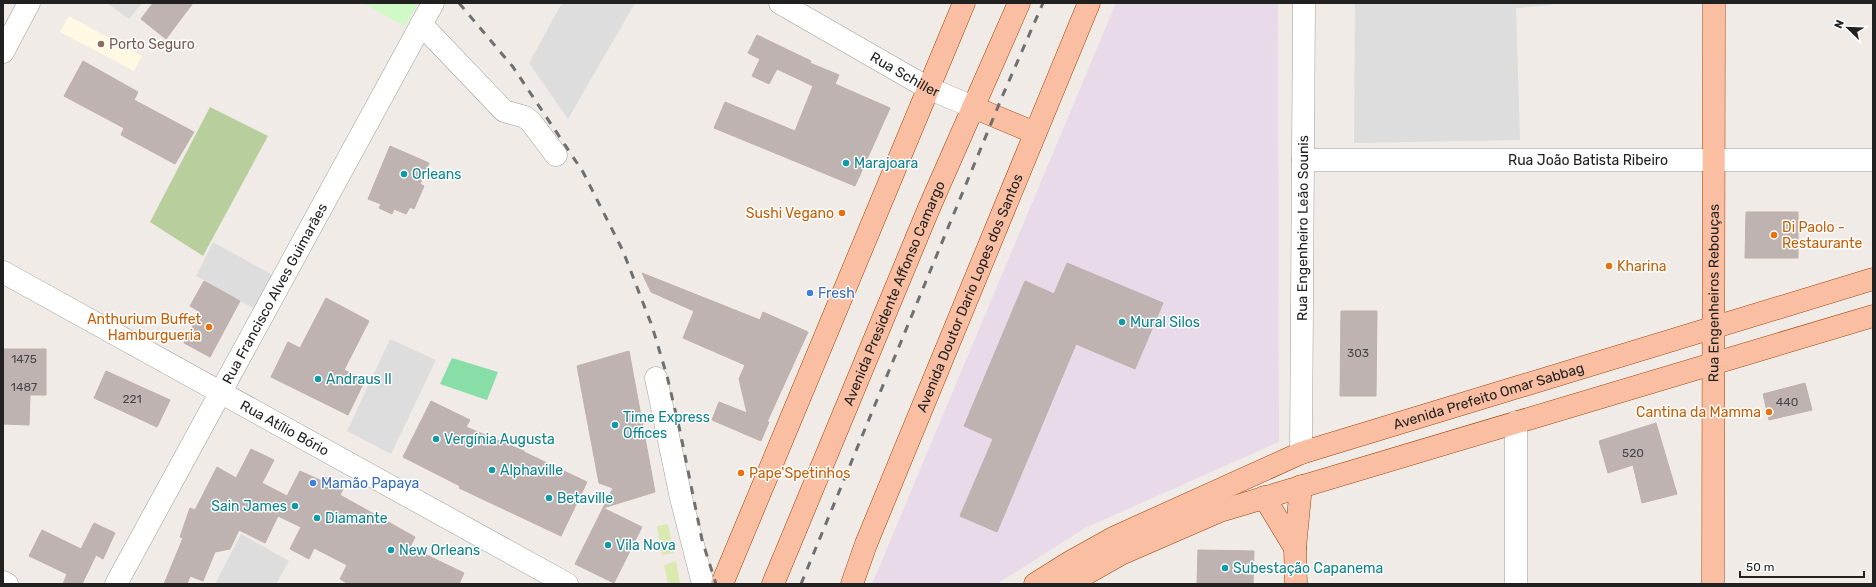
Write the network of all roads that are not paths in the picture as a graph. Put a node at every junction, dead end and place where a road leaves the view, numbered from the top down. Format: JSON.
{"nodes":[{"id":1,"x":29,"y":3,"type":"edge"},
{"id":2,"x":433,"y":3,"type":"edge"},
{"id":3,"x":780,"y":3,"type":"edge"},
{"id":4,"x":964,"y":3,"type":"edge"},
{"id":5,"x":1019,"y":3,"type":"edge"},
{"id":6,"x":1089,"y":3,"type":"edge"},
{"id":7,"x":1304,"y":3,"type":"edge"},
{"id":8,"x":1714,"y":3,"type":"edge"},
{"id":9,"x":421,"y":24,"type":"junction"},
{"id":10,"x":3,"y":52,"type":"edge"},
{"id":11,"x":928,"y":88,"type":"junction"},
{"id":12,"x":973,"y":107,"type":"junction"},
{"id":13,"x":1035,"y":133,"type":"junction"},
{"id":14,"x":556,"y":155,"type":"dead end"},
{"id":15,"x":1303,"y":160,"type":"junction"},
{"id":16,"x":1714,"y":160,"type":"junction"},
{"id":17,"x":1873,"y":160,"type":"edge"},
{"id":18,"x":3,"y":272,"type":"edge"},
{"id":19,"x":1873,"y":279,"type":"edge"},
{"id":20,"x":1873,"y":316,"type":"edge"},
{"id":21,"x":1714,"y":327,"type":"junction"},
{"id":22,"x":1714,"y":364,"type":"junction"},
{"id":23,"x":656,"y":378,"type":"dead end"},
{"id":24,"x":221,"y":392,"type":"junction"},
{"id":25,"x":1516,"y":422,"type":"junction"},
{"id":26,"x":1301,"y":453,"type":"junction"},
{"id":27,"x":1301,"y":486,"type":"junction"},
{"id":28,"x":1264,"y":497,"type":"junction"},
{"id":29,"x":1117,"y":546,"type":"junction"},
{"id":30,"x":1295,"y":548,"type":"junction"},
{"id":31,"x":3,"y":582,"type":"edge"},
{"id":32,"x":6,"y":584,"type":"edge"},
{"id":33,"x":116,"y":584,"type":"edge"},
{"id":34,"x":567,"y":584,"type":"edge"},
{"id":35,"x":703,"y":584,"type":"edge"},
{"id":36,"x":722,"y":584,"type":"edge"},
{"id":37,"x":773,"y":584,"type":"edge"},
{"id":38,"x":852,"y":584,"type":"edge"},
{"id":39,"x":1035,"y":584,"type":"edge"},
{"id":40,"x":1068,"y":584,"type":"edge"},
{"id":41,"x":1296,"y":584,"type":"edge"},
{"id":42,"x":1516,"y":584,"type":"edge"},
{"id":43,"x":1713,"y":584,"type":"edge"}],
"edges":[{"from":1,"to":10,"type":"street"},
{"from":2,"to":9,"type":"street","name":"Rua Francisco Alves Guimarães"},
{"from":3,"to":11,"type":"street","name":"Rua Schiller"},
{"from":4,"to":11,"type":"main road"},
{"from":5,"to":12,"type":"main road","name":"Avenida Presidente Affonso Camargo"},
{"from":6,"to":13,"type":"main road","name":"Avenida Doutor Dario Lopes dos Santos"},
{"from":7,"to":15,"type":"street","name":"Rua Engenheiro Leão Sounis"},
{"from":8,"to":16,"type":"main road","name":"Rua Engenheiros Rebouças"},
{"from":9,"to":14,"type":"street"},
{"from":9,"to":24,"type":"street","name":"Rua Francisco Alves Guimarães"},
{"from":11,"to":12,"type":"street","name":"Rua Schiller"},
{"from":11,"to":36,"type":"main road"},
{"from":12,"to":13,"type":"main road","name":"Rua Schiller"},
{"from":12,"to":37,"type":"main road","name":"Avenida Presidente Affonso Camargo"},
{"from":13,"to":38,"type":"main road","name":"Avenida Doutor Dario Lopes dos Santos"},
{"from":15,"to":16,"type":"street","name":"Rua João Batista Ribeiro"},
{"from":15,"to":26,"type":"street","name":"Rua Engenheiro Leão Sounis"},
{"from":16,"to":17,"type":"street","name":"Rua João Batista Ribeiro"},
{"from":16,"to":21,"type":"main road","name":"Rua Engenheiros Rebouças"},
{"from":18,"to":24,"type":"street","name":"Rua Atílio Bório"},
{"from":19,"to":21,"type":"main road","name":"Avenida Prefeito Omar Sabbag"},
{"from":20,"to":22,"type":"main road"},
{"from":21,"to":22,"type":"main road","name":"Rua Engenheiros Rebouças"},
{"from":21,"to":26,"type":"main road","name":"Avenida Prefeito Omar Sabbag"},
{"from":22,"to":25,"type":"main road"},
{"from":22,"to":43,"type":"main road","name":"Rua Engenheiros Rebouças"},
{"from":23,"to":35,"type":"street"},
{"from":24,"to":33,"type":"street","name":"Rua Francisco Alves Guimarães"},
{"from":24,"to":34,"type":"street","name":"Rua Atílio Bório"},
{"from":25,"to":27,"type":"main road"},
{"from":25,"to":42,"type":"street"},
{"from":26,"to":29,"type":"main road","name":"Avenida Prefeito Omar Sabbag"},
{"from":27,"to":28,"type":"main road"},
{"from":27,"to":30,"type":"main road"},
{"from":28,"to":29,"type":"main road"},
{"from":28,"to":30,"type":"main road"},
{"from":29,"to":39,"type":"main road"},
{"from":29,"to":40,"type":"main road"},
{"from":30,"to":41,"type":"main road"},
{"from":31,"to":32,"type":"street"}]}
